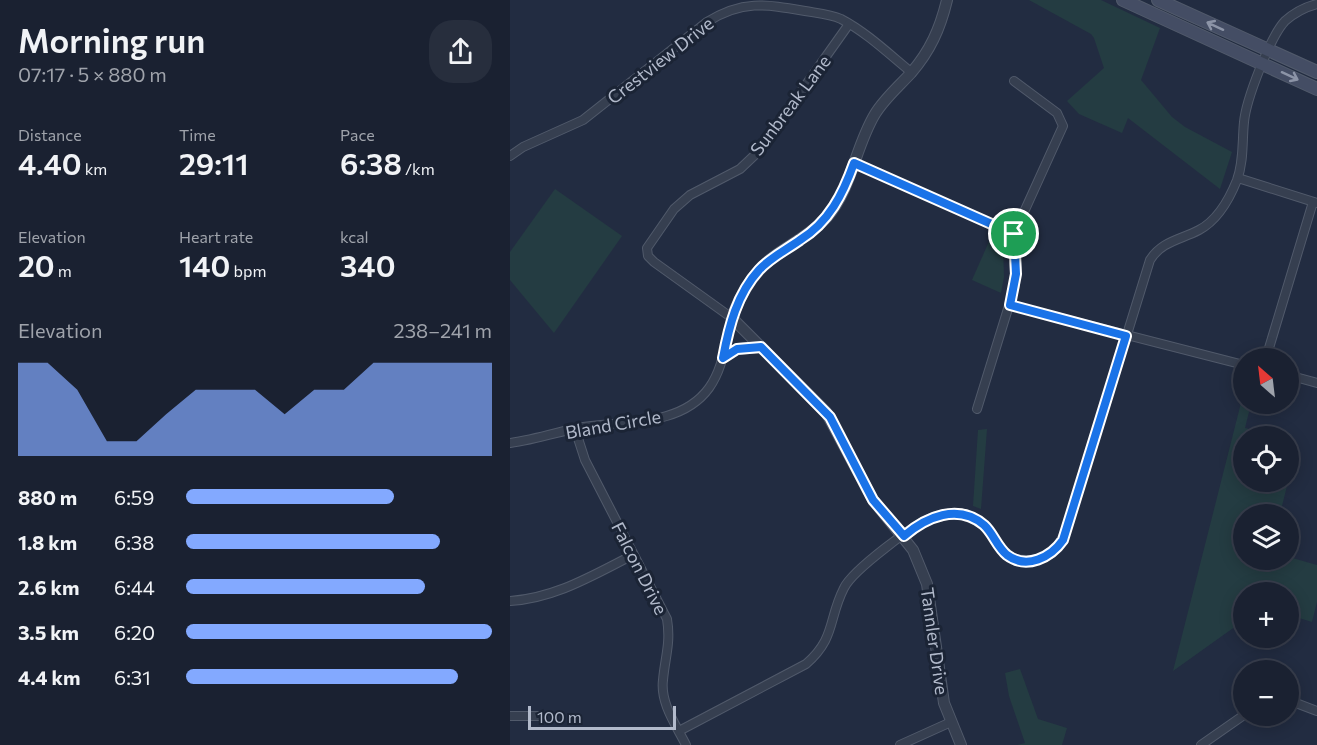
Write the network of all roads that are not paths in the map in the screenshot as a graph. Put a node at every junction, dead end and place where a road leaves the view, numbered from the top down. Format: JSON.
{"nodes":[{"id":1,"x":947,"y":0,"type":"edge"},
{"id":2,"x":1123,"y":0,"type":"edge"},
{"id":3,"x":1158,"y":0,"type":"edge"},
{"id":4,"x":1317,"y":4,"type":"edge"},
{"id":5,"x":849,"y":24,"type":"junction"},
{"id":6,"x":1269,"y":50,"type":"junction"},
{"id":7,"x":1263,"y":64,"type":"junction"},
{"id":8,"x":911,"y":72,"type":"junction"},
{"id":9,"x":1317,"y":72,"type":"edge"},
{"id":10,"x":1014,"y":81,"type":"dead end"},
{"id":11,"x":1317,"y":89,"type":"edge"},
{"id":12,"x":510,"y":156,"type":"edge"},
{"id":13,"x":854,"y":163,"type":"junction"},
{"id":14,"x":1238,"y":177,"type":"junction"},
{"id":15,"x":1315,"y":202,"type":"edge"},
{"id":16,"x":1014,"y":234,"type":"junction"},
{"id":17,"x":647,"y":248,"type":"joint"},
{"id":18,"x":1010,"y":305,"type":"junction"},
{"id":19,"x":732,"y":318,"type":"junction"},
{"id":20,"x":1126,"y":336,"type":"junction"},
{"id":21,"x":761,"y":347,"type":"junction"},
{"id":22,"x":1269,"y":348,"type":"edge"},
{"id":23,"x":723,"y":358,"type":"junction"},
{"id":24,"x":1233,"y":361,"type":"edge"},
{"id":25,"x":1299,"y":378,"type":"edge"},
{"id":26,"x":1317,"y":383,"type":"edge"},
{"id":27,"x":977,"y":409,"type":"dead end"},
{"id":28,"x":575,"y":429,"type":"junction"},
{"id":29,"x":510,"y":443,"type":"edge"},
{"id":30,"x":904,"y":536,"type":"junction"},
{"id":31,"x":633,"y":555,"type":"junction"},
{"id":32,"x":510,"y":601,"type":"edge"},
{"id":33,"x":1299,"y":704,"type":"edge"},
{"id":34,"x":1317,"y":711,"type":"edge"},
{"id":35,"x":510,"y":716,"type":"edge"},
{"id":36,"x":540,"y":716,"type":"dead end"},
{"id":37,"x":951,"y":722,"type":"junction"},
{"id":38,"x":1233,"y":723,"type":"edge"},
{"id":39,"x":679,"y":731,"type":"junction"},
{"id":40,"x":686,"y":745,"type":"edge"},
{"id":41,"x":900,"y":745,"type":"edge"},
{"id":42,"x":961,"y":745,"type":"edge"},
{"id":43,"x":1201,"y":745,"type":"edge"}],
"edges":[{"from":1,"to":8,"type":"street","name":"Bland Circle"},
{"from":2,"to":7,"type":"main road"},
{"from":6,"to":3,"type":"main road","one_way":true},
{"from":4,"to":6,"type":"street"},
{"from":5,"to":8,"type":"street","name":"Crestview Drive"},
{"from":5,"to":12,"type":"street","name":"Crestview Drive"},
{"from":5,"to":17,"type":"street","name":"Sunbreak Lane"},
{"from":6,"to":7,"type":"street"},
{"from":6,"to":9,"type":"main road"},
{"from":7,"to":11,"type":"main road","one_way":true},
{"from":7,"to":14,"type":"street"},
{"from":8,"to":13,"type":"street","name":"Bland Circle"},
{"from":10,"to":16,"type":"street"},
{"from":13,"to":16,"type":"street"},
{"from":13,"to":19,"type":"street","name":"Bland Circle"},
{"from":14,"to":15,"type":"street"},
{"from":14,"to":20,"type":"street"},
{"from":15,"to":22,"type":"street"},
{"from":16,"to":18,"type":"street"},
{"from":17,"to":19,"type":"street","name":"Tannler Drive"},
{"from":18,"to":20,"type":"street"},
{"from":18,"to":27,"type":"street"},
{"from":19,"to":21,"type":"street","name":"Tannler Drive"},
{"from":19,"to":23,"type":"street","name":"Bland Circle"},
{"from":20,"to":24,"type":"street"},
{"from":20,"to":30,"type":"street"},
{"from":21,"to":23,"type":"street"},
{"from":21,"to":30,"type":"street","name":"Tannler Drive"},
{"from":23,"to":28,"type":"street","name":"Bland Circle"},
{"from":25,"to":26,"type":"street"},
{"from":28,"to":29,"type":"street","name":"Bland Circle"},
{"from":28,"to":31,"type":"street","name":"Falcon Drive"},
{"from":30,"to":37,"type":"street","name":"Tannler Drive"},
{"from":30,"to":39,"type":"street"},
{"from":31,"to":32,"type":"street"},
{"from":31,"to":39,"type":"street","name":"Falcon Drive"},
{"from":33,"to":34,"type":"street"},
{"from":35,"to":36,"type":"street"},
{"from":37,"to":41,"type":"street"},
{"from":37,"to":42,"type":"street","name":"Tannler Drive"},
{"from":38,"to":43,"type":"street"},
{"from":39,"to":40,"type":"street","name":"Falcon Drive"}]}
